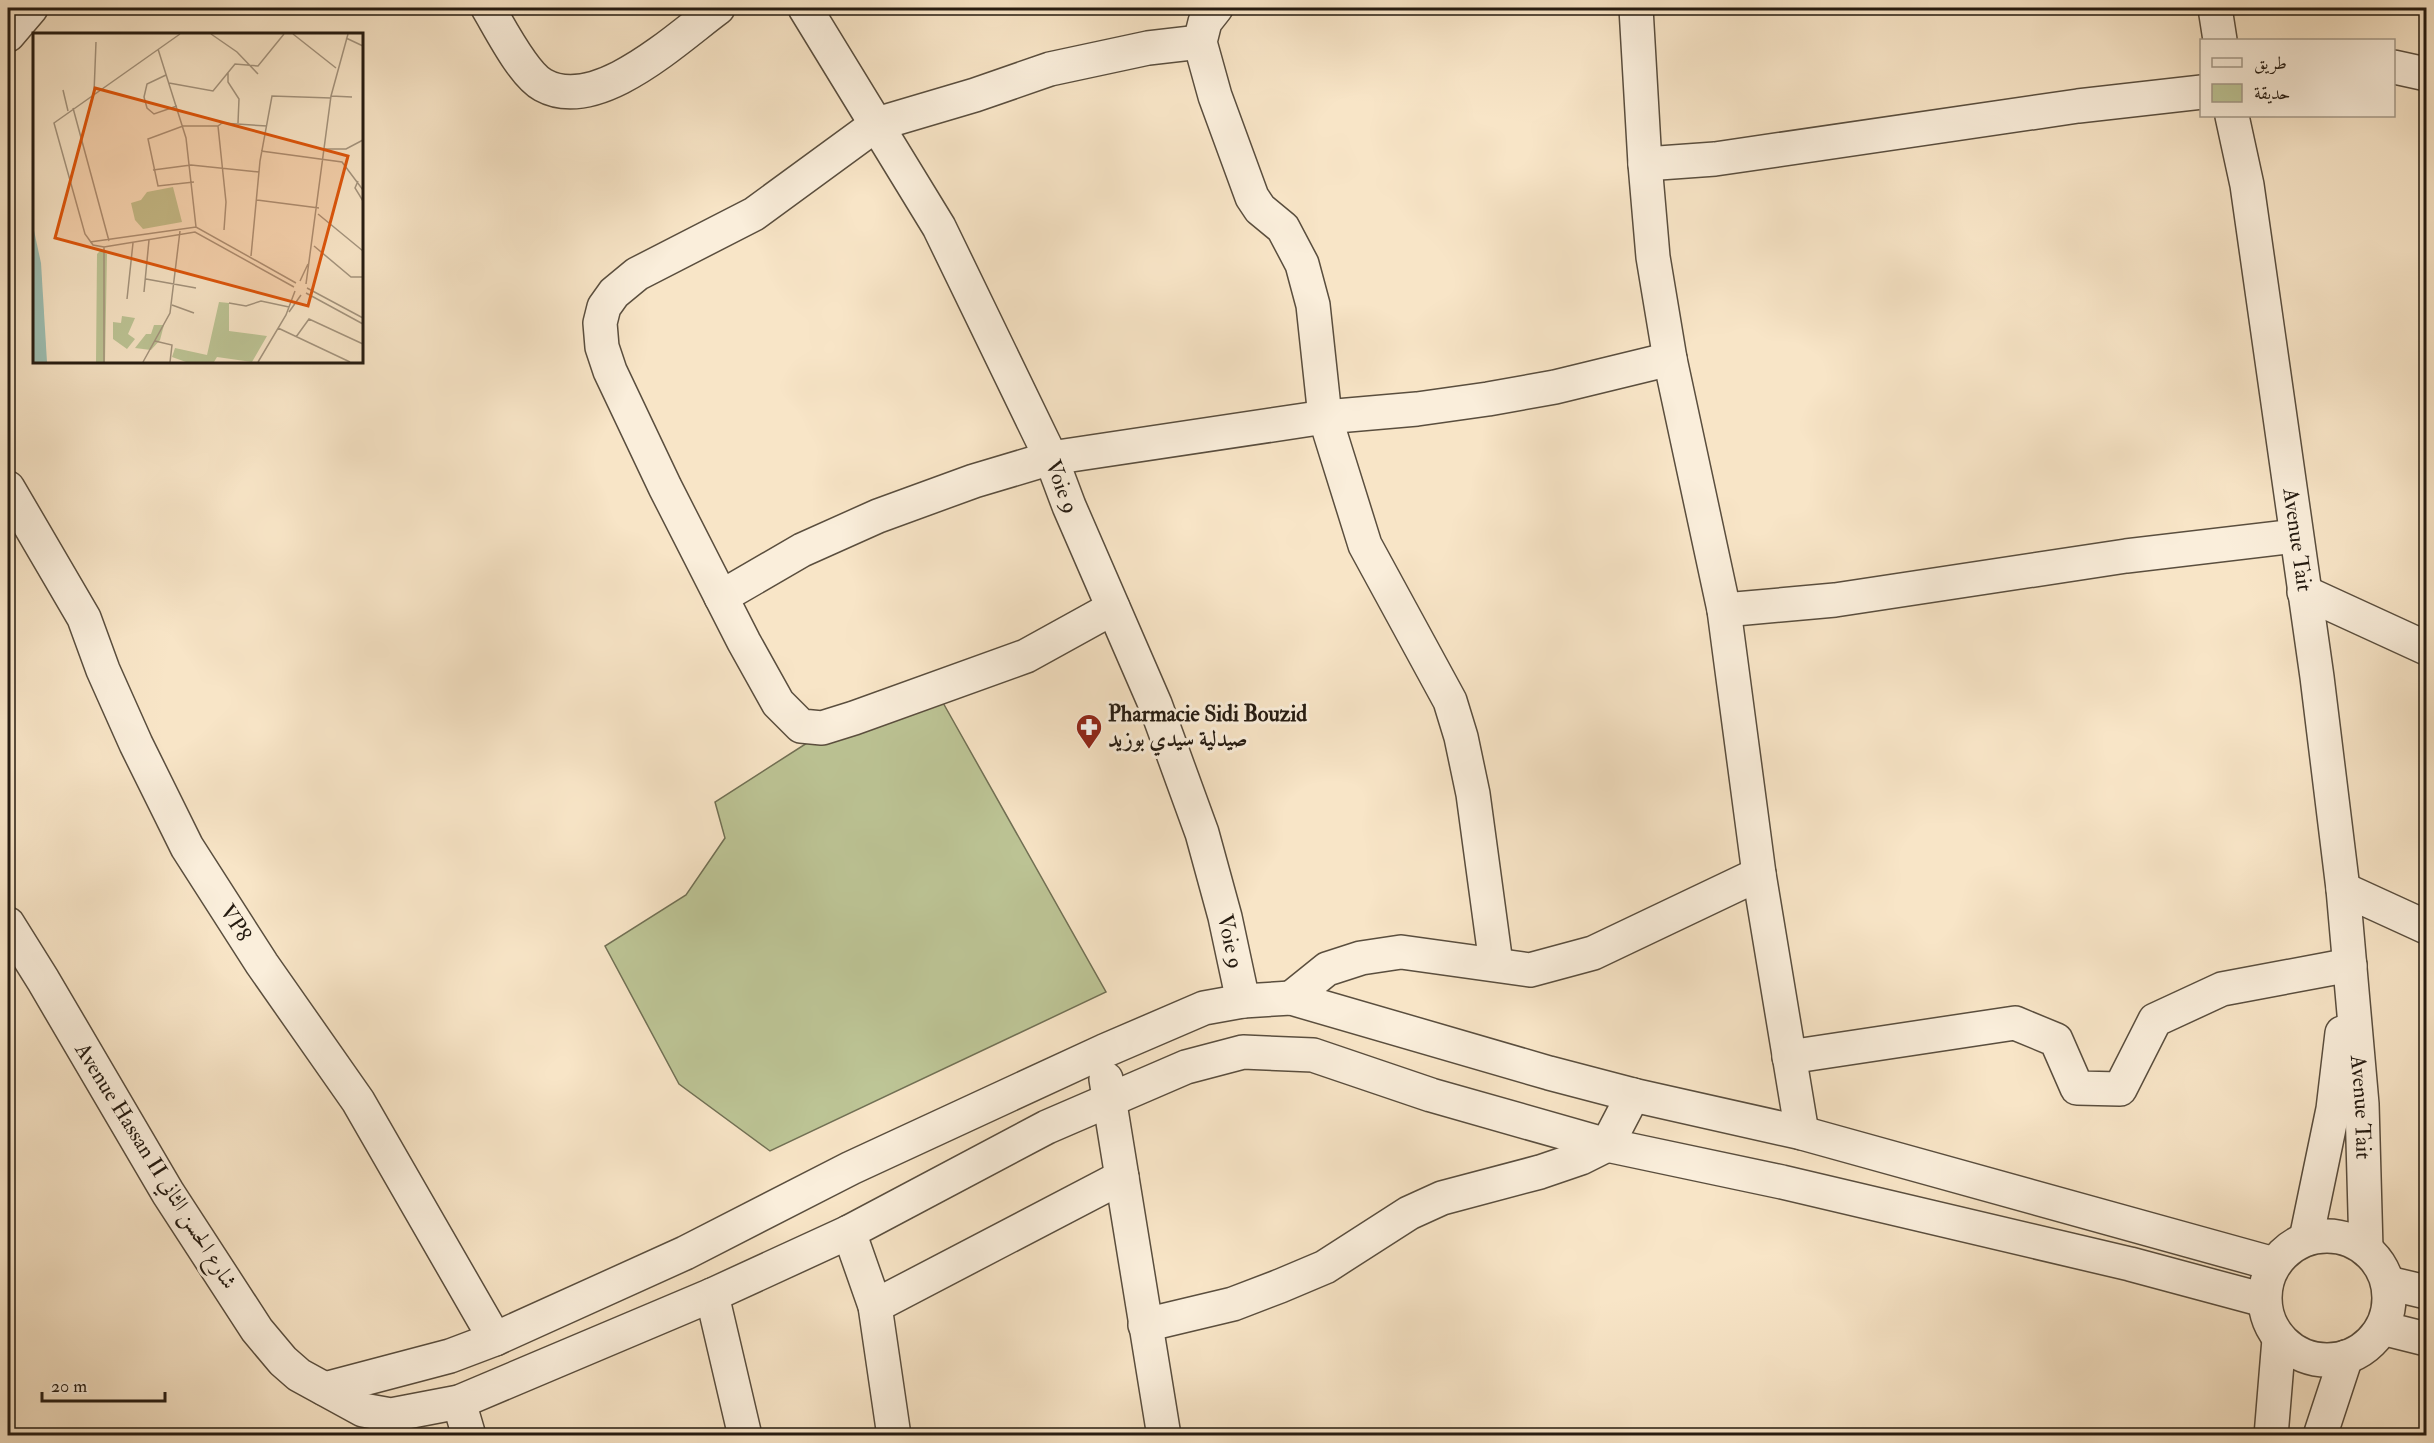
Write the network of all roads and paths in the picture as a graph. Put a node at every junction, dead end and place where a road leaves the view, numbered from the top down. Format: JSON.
{"nodes":[{"id":1,"x":31,"y":8,"type":"edge"},
{"id":2,"x":488,"y":8,"type":"edge"},
{"id":3,"x":718,"y":8,"type":"edge"},
{"id":4,"x":806,"y":8,"type":"edge"},
{"id":5,"x":1216,"y":8,"type":"edge"},
{"id":6,"x":1636,"y":8,"type":"edge"},
{"id":7,"x":2215,"y":8,"type":"edge"},
{"id":8,"x":8,"y":35,"type":"edge"},
{"id":9,"x":2220,"y":39,"type":"edge"},
{"id":10,"x":1200,"y":42,"type":"junction"},
{"id":11,"x":2395,"y":67,"type":"edge"},
{"id":12,"x":2427,"y":74,"type":"edge"},
{"id":13,"x":2200,"y":92,"type":"edge"},
{"id":14,"x":2232,"y":117,"type":"edge"},
{"id":15,"x":877,"y":124,"type":"junction"},
{"id":16,"x":1645,"y":164,"type":"junction"},
{"id":17,"x":1670,"y":359,"type":"junction"},
{"id":18,"x":1325,"y":417,"type":"junction"},
{"id":19,"x":1051,"y":458,"type":"junction"},
{"id":20,"x":8,"y":488,"type":"edge"},
{"id":21,"x":2296,"y":536,"type":"junction"},
{"id":22,"x":2304,"y":592,"type":"junction"},
{"id":23,"x":721,"y":597,"type":"junction"},
{"id":24,"x":1113,"y":608,"type":"junction"},
{"id":25,"x":1724,"y":610,"type":"junction"},
{"id":26,"x":2427,"y":648,"type":"edge"},
{"id":27,"x":1759,"y":874,"type":"junction"},
{"id":28,"x":2343,"y":889,"type":"junction"},
{"id":29,"x":8,"y":924,"type":"edge"},
{"id":30,"x":2427,"y":927,"type":"edge"},
{"id":31,"x":1496,"y":964,"type":"junction"},
{"id":32,"x":2350,"y":965,"type":"junction"},
{"id":33,"x":1291,"y":998,"type":"junction"},
{"id":34,"x":1243,"y":1001,"type":"junction"},
{"id":35,"x":1104,"y":1051,"type":"junction"},
{"id":36,"x":1789,"y":1057,"type":"junction"},
{"id":37,"x":1633,"y":1095,"type":"junction"},
{"id":38,"x":1108,"y":1100,"type":"junction"},
{"id":39,"x":1802,"y":1133,"type":"junction"},
{"id":40,"x":1607,"y":1144,"type":"junction"},
{"id":41,"x":1122,"y":1178,"type":"junction"},
{"id":42,"x":849,"y":1232,"type":"junction"},
{"id":43,"x":2307,"y":1239,"type":"junction"},
{"id":44,"x":2366,"y":1249,"type":"junction"},
{"id":45,"x":2274,"y":1264,"type":"junction"},
{"id":46,"x":2388,"y":1283,"type":"junction"},
{"id":47,"x":2427,"y":1292,"type":"edge"},
{"id":48,"x":712,"y":1295,"type":"junction"},
{"id":49,"x":2264,"y":1300,"type":"junction"},
{"id":50,"x":875,"y":1306,"type":"junction"},
{"id":51,"x":1145,"y":1325,"type":"junction"},
{"id":52,"x":2382,"y":1328,"type":"junction"},
{"id":53,"x":495,"y":1339,"type":"junction"},
{"id":54,"x":2279,"y":1339,"type":"junction"},
{"id":55,"x":2427,"y":1339,"type":"edge"},
{"id":56,"x":2346,"y":1357,"type":"junction"},
{"id":57,"x":325,"y":1389,"type":"junction"},
{"id":58,"x":459,"y":1402,"type":"junction"},
{"id":59,"x":470,"y":1436,"type":"edge"},
{"id":60,"x":746,"y":1436,"type":"edge"},
{"id":61,"x":894,"y":1436,"type":"edge"},
{"id":62,"x":1164,"y":1436,"type":"edge"},
{"id":63,"x":2271,"y":1436,"type":"edge"},
{"id":64,"x":2320,"y":1436,"type":"edge"}],
"edges":[{"from":1,"to":8,"type":"street"},
{"from":2,"to":3,"type":"street"},
{"from":4,"to":15,"type":"street","name":"Voie 9"},
{"from":5,"to":10,"type":"street"},
{"from":6,"to":16,"type":"street"},
{"from":7,"to":9,"type":"street"},
{"from":10,"to":15,"type":"street"},
{"from":10,"to":18,"type":"street"},
{"from":11,"to":12,"type":"street"},
{"from":13,"to":16,"type":"street"},
{"from":14,"to":21,"type":"street","name":"Avenue Tait"},
{"from":15,"to":19,"type":"street","name":"Voie 9"},
{"from":15,"to":23,"type":"street"},
{"from":16,"to":17,"type":"street"},
{"from":17,"to":18,"type":"street"},
{"from":17,"to":25,"type":"street"},
{"from":18,"to":19,"type":"street"},
{"from":18,"to":31,"type":"street"},
{"from":19,"to":23,"type":"street"},
{"from":19,"to":24,"type":"street","name":"Voie 9"},
{"from":20,"to":53,"type":"street","name":"VP8"},
{"from":21,"to":22,"type":"street","name":"Avenue Tait"},
{"from":21,"to":25,"type":"street"},
{"from":22,"to":26,"type":"street"},
{"from":22,"to":28,"type":"street","name":"Avenue Tait"},
{"from":23,"to":24,"type":"street"},
{"from":24,"to":34,"type":"street","name":"Voie 9"},
{"from":25,"to":27,"type":"street"},
{"from":27,"to":31,"type":"street"},
{"from":27,"to":36,"type":"street"},
{"from":28,"to":30,"type":"street"},
{"from":28,"to":32,"type":"street","name":"Avenue Tait"},
{"from":29,"to":57,"type":"street","name":"Avenue Hassan II شارع الحسن الثاني"},
{"from":31,"to":33,"type":"street"},
{"from":32,"to":36,"type":"street"},
{"from":32,"to":43,"type":"street","name":"Avenue Tait"},
{"from":32,"to":44,"type":"street","name":"Avenue Tait"},
{"from":33,"to":34,"type":"street"},
{"from":33,"to":37,"type":"street"},
{"from":34,"to":35,"type":"street"},
{"from":35,"to":38,"type":"street"},
{"from":35,"to":53,"type":"street"},
{"from":36,"to":39,"type":"street"},
{"from":37,"to":39,"type":"street"},
{"from":37,"to":40,"type":"street"},
{"from":38,"to":40,"type":"street","name":"Avenue Hassan II شارع الحسن الثاني"},
{"from":38,"to":41,"type":"street"},
{"from":38,"to":42,"type":"street","name":"Avenue Hassan II شارع الحسن الثاني"},
{"from":39,"to":45,"type":"street"},
{"from":40,"to":49,"type":"street","name":"Avenue Hassan II شارع الحسن الثاني"},
{"from":40,"to":51,"type":"street"},
{"from":41,"to":50,"type":"street"},
{"from":41,"to":51,"type":"street"},
{"from":42,"to":48,"type":"street","name":"Avenue Hassan II شارع الحسن الثاني"},
{"from":42,"to":50,"type":"street"},
{"from":43,"to":44,"type":"street"},
{"from":43,"to":45,"type":"street"},
{"from":44,"to":46,"type":"street"},
{"from":45,"to":49,"type":"street"},
{"from":46,"to":47,"type":"street"},
{"from":46,"to":52,"type":"street"},
{"from":48,"to":58,"type":"street","name":"Avenue Hassan II شارع الحسن الثاني"},
{"from":48,"to":60,"type":"street"},
{"from":49,"to":54,"type":"street"},
{"from":50,"to":61,"type":"street"},
{"from":51,"to":62,"type":"street"},
{"from":52,"to":55,"type":"street"},
{"from":52,"to":56,"type":"street"},
{"from":53,"to":57,"type":"street"},
{"from":54,"to":56,"type":"street"},
{"from":54,"to":63,"type":"street"},
{"from":56,"to":64,"type":"street"},
{"from":57,"to":58,"type":"street","name":"Avenue Hassan II شارع الحسن الثاني"},
{"from":58,"to":59,"type":"street"}]}
